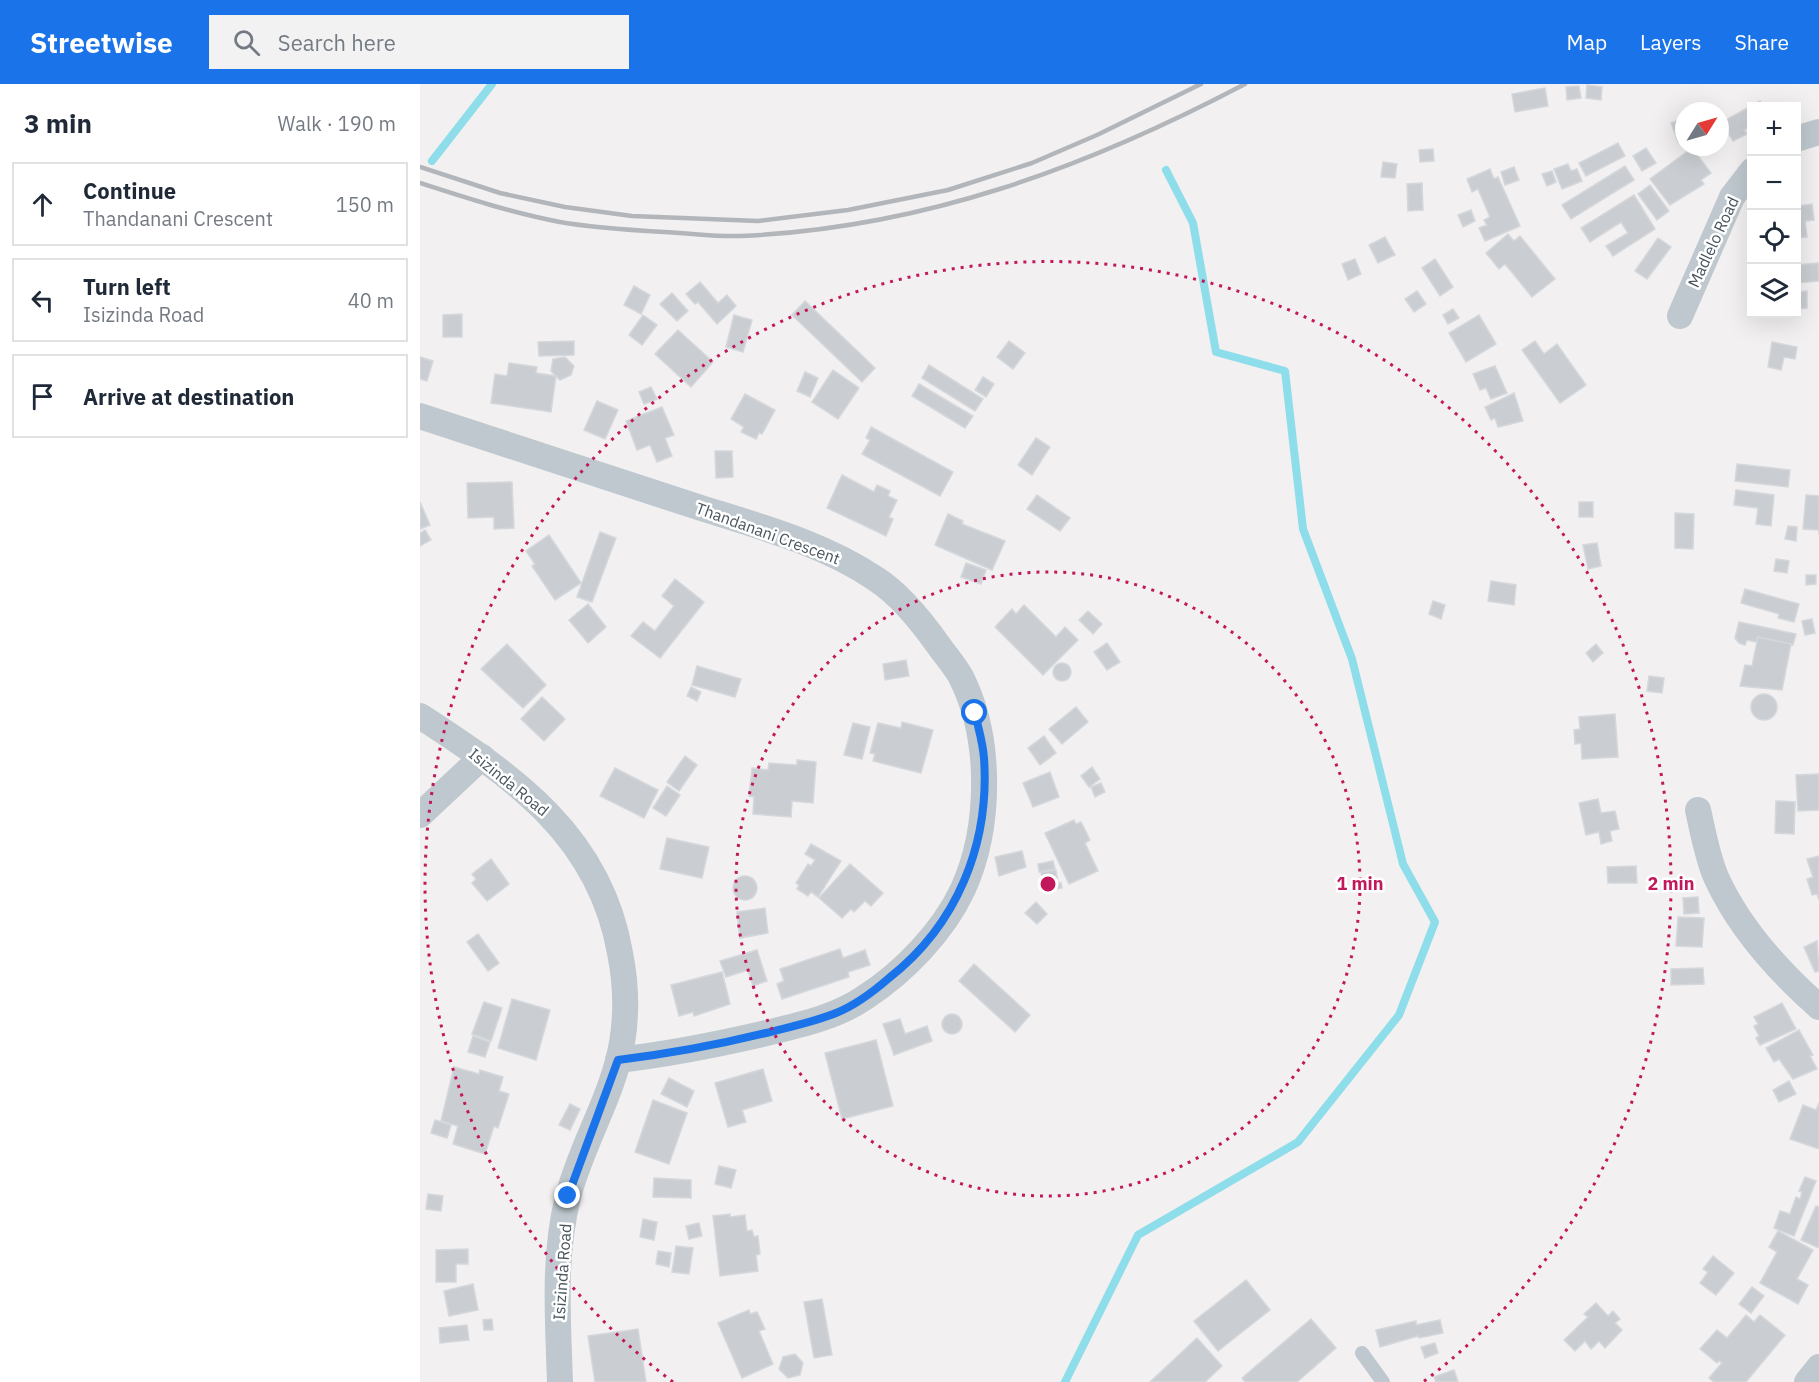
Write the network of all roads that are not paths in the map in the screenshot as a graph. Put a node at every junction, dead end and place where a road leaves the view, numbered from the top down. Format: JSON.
{"nodes":[{"id":1,"x":1819,"y":132,"type":"edge"},
{"id":2,"x":1801,"y":138,"type":"edge"},
{"id":3,"x":1747,"y":178,"type":"edge"},
{"id":4,"x":1680,"y":316,"type":"dead end"},
{"id":5,"x":420,"y":416,"type":"edge"},
{"id":6,"x":420,"y":716,"type":"edge"},
{"id":7,"x":482,"y":757,"type":"junction"},
{"id":8,"x":1698,"y":810,"type":"dead end"},
{"id":9,"x":420,"y":815,"type":"edge"},
{"id":10,"x":1819,"y":1007,"type":"edge"},
{"id":11,"x":618,"y":1060,"type":"junction"},
{"id":12,"x":1362,"y":1353,"type":"dead end"},
{"id":13,"x":1819,"y":1367,"type":"edge"},
{"id":14,"x":560,"y":1382,"type":"edge"},
{"id":15,"x":1383,"y":1382,"type":"edge"},
{"id":16,"x":1807,"y":1382,"type":"edge"}],
"edges":[{"from":1,"to":2,"type":"street"},
{"from":3,"to":4,"type":"street","name":"Madlelo Road"},
{"from":5,"to":11,"type":"street","name":"Thandanani Crescent"},
{"from":6,"to":7,"type":"street","name":"Isizinda Road"},
{"from":7,"to":9,"type":"street"},
{"from":7,"to":11,"type":"street","name":"Isizinda Road"},
{"from":8,"to":10,"type":"street"},
{"from":11,"to":14,"type":"street","name":"Isizinda Road"},
{"from":12,"to":15,"type":"lane"},
{"from":13,"to":16,"type":"street"}]}
